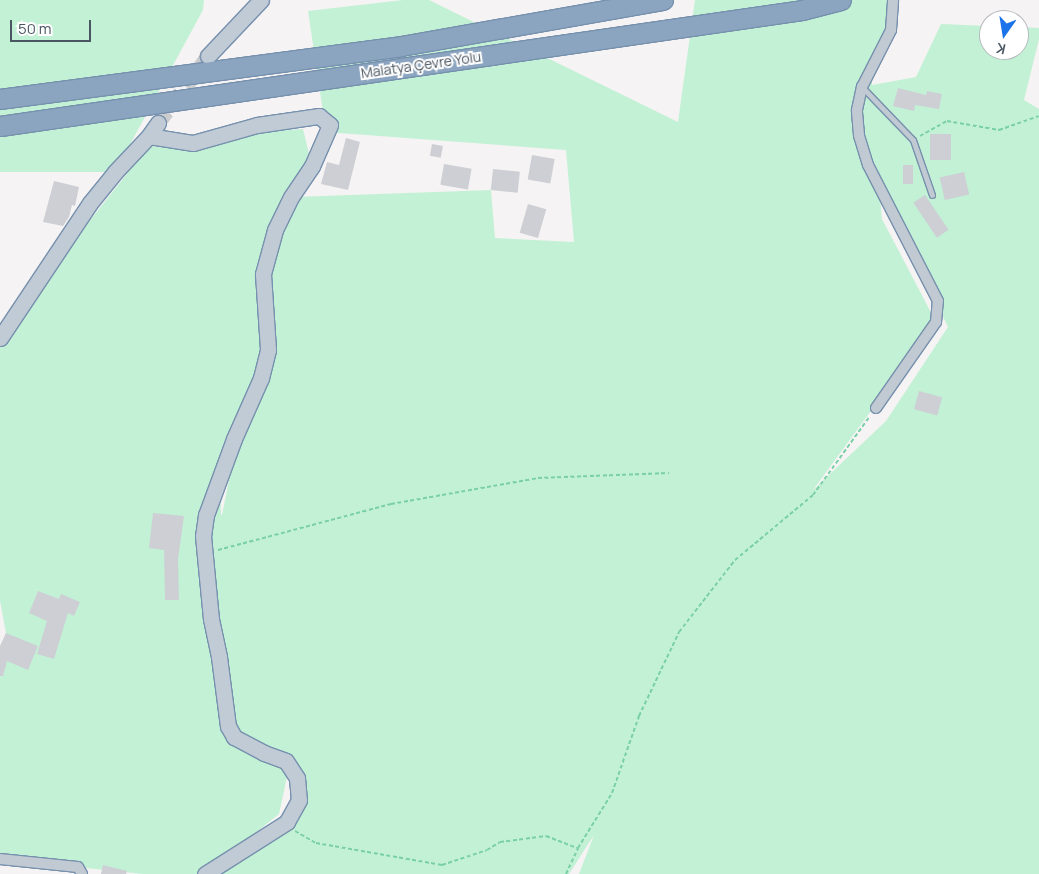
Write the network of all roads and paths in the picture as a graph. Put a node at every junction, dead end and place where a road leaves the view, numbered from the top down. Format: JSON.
{"nodes":[{"id":1,"x":261,"y":0,"type":"edge"},
{"id":2,"x":663,"y":0,"type":"edge"},
{"id":3,"x":841,"y":0,"type":"edge"},
{"id":4,"x":893,"y":0,"type":"edge"},
{"id":5,"x":208,"y":56,"type":"tunnel mouth"},
{"id":6,"x":862,"y":87,"type":"junction"},
{"id":7,"x":0,"y":99,"type":"edge"},
{"id":8,"x":1039,"y":116,"type":"edge"},
{"id":9,"x":158,"y":123,"type":"tunnel mouth"},
{"id":10,"x":0,"y":126,"type":"edge"},
{"id":11,"x":149,"y":136,"type":"junction"},
{"id":12,"x":913,"y":140,"type":"junction"},
{"id":13,"x":932,"y":195,"type":"dead end"},
{"id":14,"x":0,"y":338,"type":"edge"},
{"id":15,"x":876,"y":408,"type":"joint"},
{"id":16,"x":669,"y":472,"type":"dead end"},
{"id":17,"x":204,"y":554,"type":"junction"},
{"id":18,"x":287,"y":822,"type":"junction"},
{"id":19,"x":578,"y":848,"type":"junction"},
{"id":20,"x":0,"y":859,"type":"edge"},
{"id":21,"x":82,"y":874,"type":"edge"},
{"id":22,"x":205,"y":874,"type":"edge"},
{"id":23,"x":566,"y":874,"type":"edge"}],
"edges":[{"from":1,"to":5,"type":"street"},
{"from":2,"to":7,"type":"highway","name":"Malatya Çevre Yolu"},
{"from":3,"to":10,"type":"highway","name":"Malatya Çevre Yolu"},
{"from":4,"to":6,"type":"street"},
{"from":6,"to":12,"type":"lane"},
{"from":6,"to":15,"type":"street"},
{"from":8,"to":12,"type":"path"},
{"from":9,"to":11,"type":"street"},
{"from":11,"to":14,"type":"street"},
{"from":11,"to":17,"type":"street"},
{"from":12,"to":13,"type":"lane"},
{"from":15,"to":19,"type":"path"},
{"from":16,"to":17,"type":"path"},
{"from":17,"to":18,"type":"street"},
{"from":18,"to":19,"type":"path"},
{"from":18,"to":22,"type":"street"},
{"from":19,"to":23,"type":"path"},
{"from":20,"to":21,"type":"street"}]}
